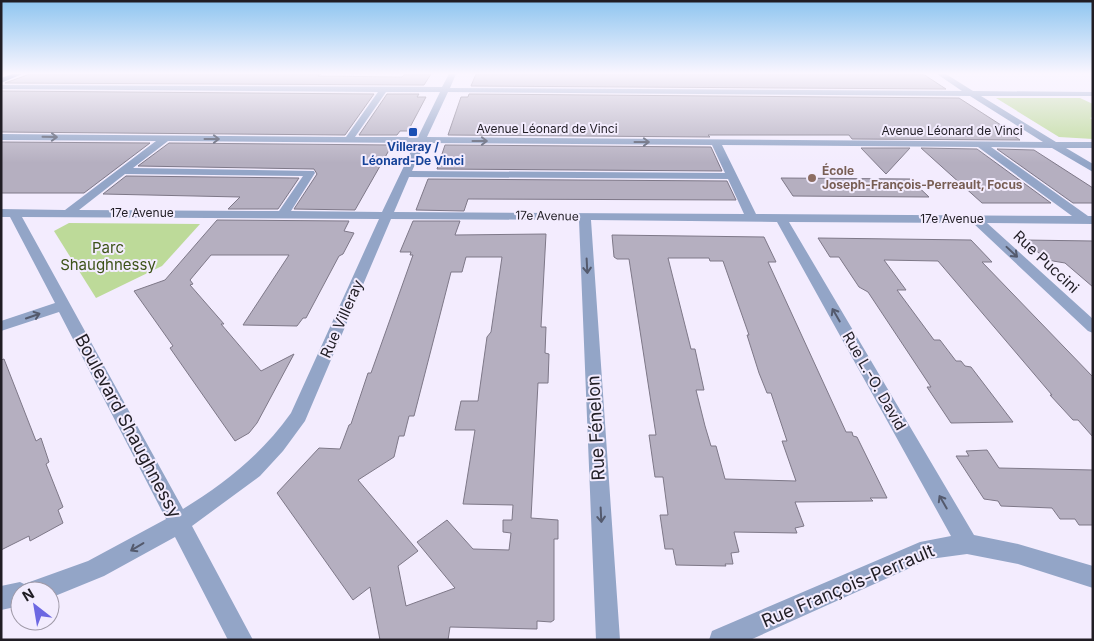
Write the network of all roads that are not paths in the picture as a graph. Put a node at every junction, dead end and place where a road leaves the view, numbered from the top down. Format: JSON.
{"nodes":[{"id":1,"x":373,"y":104,"type":"edge"},
{"id":2,"x":439,"y":104,"type":"edge"},
{"id":3,"x":989,"y":104,"type":"edge"},
{"id":4,"x":1,"y":137,"type":"edge"},
{"id":5,"x":166,"y":138,"type":"junction"},
{"id":6,"x":348,"y":140,"type":"junction"},
{"id":7,"x":422,"y":140,"type":"junction"},
{"id":8,"x":716,"y":143,"type":"junction"},
{"id":9,"x":980,"y":144,"type":"junction"},
{"id":10,"x":1053,"y":144,"type":"junction"},
{"id":11,"x":1093,"y":145,"type":"edge"},
{"id":12,"x":1093,"y":169,"type":"edge"},
{"id":13,"x":124,"y":170,"type":"junction"},
{"id":14,"x":406,"y":174,"type":"junction"},
{"id":15,"x":732,"y":176,"type":"junction"},
{"id":16,"x":68,"y":212,"type":"junction"},
{"id":17,"x":8,"y":213,"type":"edge"},
{"id":18,"x":284,"y":213,"type":"junction"},
{"id":19,"x":387,"y":214,"type":"junction"},
{"id":20,"x":584,"y":217,"type":"junction"},
{"id":21,"x":752,"y":218,"type":"junction"},
{"id":22,"x":780,"y":218,"type":"junction"},
{"id":23,"x":976,"y":219,"type":"junction"},
{"id":24,"x":1089,"y":220,"type":"edge"},
{"id":25,"x":64,"y":305,"type":"junction"},
{"id":26,"x":1,"y":326,"type":"edge"},
{"id":27,"x":1093,"y":328,"type":"edge"},
{"id":28,"x":179,"y":522,"type":"junction"},
{"id":29,"x":967,"y":544,"type":"junction"},
{"id":30,"x":1093,"y":578,"type":"edge"},
{"id":31,"x":60,"y":584,"type":"edge"},
{"id":32,"x":241,"y":640,"type":"edge"},
{"id":33,"x":608,"y":640,"type":"edge"},
{"id":34,"x":721,"y":640,"type":"edge"}],
"edges":[{"from":1,"to":6,"type":"street"},
{"from":2,"to":7,"type":"street","name":"Rue Villeray"},
{"from":3,"to":10,"type":"street"},
{"from":4,"to":5,"type":"street","name":"Avenue Léonard de Vinci","one_way":true},
{"from":5,"to":6,"type":"street","name":"Avenue Léonard de Vinci","one_way":true},
{"from":5,"to":13,"type":"street"},
{"from":6,"to":7,"type":"street","name":"Avenue Léonard de Vinci"},
{"from":7,"to":8,"type":"street","name":"Avenue Léonard de Vinci","one_way":true},
{"from":7,"to":14,"type":"street","name":"Rue Villeray"},
{"from":8,"to":9,"type":"street","name":"Avenue Léonard de Vinci"},
{"from":8,"to":15,"type":"street"},
{"from":9,"to":10,"type":"street","name":"Avenue Léonard de Vinci"},
{"from":9,"to":24,"type":"street"},
{"from":10,"to":11,"type":"street","name":"Avenue Léonard de Vinci"},
{"from":10,"to":12,"type":"street"},
{"from":13,"to":16,"type":"street"},
{"from":13,"to":18,"type":"street"},
{"from":14,"to":15,"type":"street"},
{"from":14,"to":19,"type":"street","name":"Rue Villeray"},
{"from":15,"to":21,"type":"street"},
{"from":16,"to":17,"type":"street","name":"17e Avenue"},
{"from":16,"to":18,"type":"street","name":"17e Avenue"},
{"from":17,"to":25,"type":"street","name":"Boulevard Shaughnessy"},
{"from":18,"to":19,"type":"street","name":"17e Avenue"},
{"from":19,"to":20,"type":"street","name":"17e Avenue"},
{"from":19,"to":28,"type":"street","name":"Rue Villeray"},
{"from":20,"to":21,"type":"street","name":"17e Avenue"},
{"from":20,"to":33,"type":"street","name":"Rue Fénelon","one_way":true},
{"from":21,"to":22,"type":"street","name":"17e Avenue"},
{"from":22,"to":23,"type":"street","name":"17e Avenue"},
{"from":29,"to":22,"type":"street","name":"Rue L.-O. David","one_way":true},
{"from":23,"to":24,"type":"street","name":"17e Avenue"},
{"from":23,"to":27,"type":"street","name":"Rue Puccini","one_way":true},
{"from":26,"to":25,"type":"street","one_way":true},
{"from":25,"to":28,"type":"street","name":"Boulevard Shaughnessy"},
{"from":28,"to":31,"type":"street","name":"Rue Villeray","one_way":true},
{"from":28,"to":32,"type":"street","name":"Boulevard Shaughnessy"},
{"from":29,"to":30,"type":"street","name":"Rue François-Perrault"},
{"from":29,"to":34,"type":"street","name":"Rue François-Perrault"}]}
